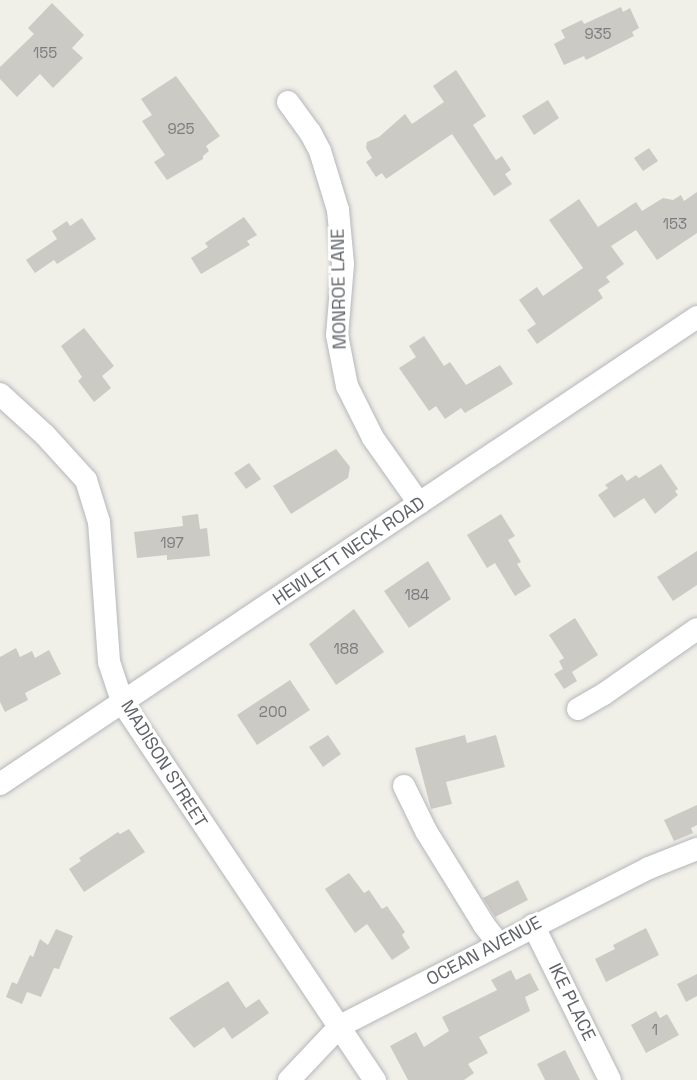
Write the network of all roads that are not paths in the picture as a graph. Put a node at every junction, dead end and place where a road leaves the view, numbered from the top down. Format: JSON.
{"nodes":[{"id":1,"x":288,"y":102,"type":"dead end"},
{"id":2,"x":697,"y":317,"type":"edge"},
{"id":3,"x":0,"y":394,"type":"edge"},
{"id":4,"x":419,"y":503,"type":"junction"},
{"id":5,"x":697,"y":629,"type":"edge"},
{"id":6,"x":123,"y":704,"type":"junction"},
{"id":7,"x":578,"y":709,"type":"dead end"},
{"id":8,"x":0,"y":784,"type":"edge"},
{"id":9,"x":404,"y":786,"type":"dead end"},
{"id":10,"x":697,"y":849,"type":"edge"},
{"id":11,"x":533,"y":925,"type":"junction"},
{"id":12,"x":498,"y":943,"type":"junction"},
{"id":13,"x":340,"y":1026,"type":"junction"},
{"id":14,"x":289,"y":1080,"type":"edge"},
{"id":15,"x":375,"y":1080,"type":"edge"},
{"id":16,"x":610,"y":1080,"type":"edge"}],
"edges":[{"from":1,"to":4,"type":"street","name":"MONROE LANE"},
{"from":2,"to":4,"type":"street","name":"HEWLETT NECK ROAD"},
{"from":3,"to":6,"type":"street","name":"MADISON STREET"},
{"from":4,"to":6,"type":"street","name":"HEWLETT NECK ROAD"},
{"from":5,"to":7,"type":"street"},
{"from":6,"to":8,"type":"street","name":"HEWLETT NECK ROAD"},
{"from":6,"to":13,"type":"street","name":"MADISON STREET"},
{"from":9,"to":12,"type":"street"},
{"from":10,"to":11,"type":"street","name":"OCEAN AVENUE"},
{"from":11,"to":12,"type":"street","name":"OCEAN AVENUE"},
{"from":11,"to":16,"type":"street","name":"IKE PLACE"},
{"from":12,"to":13,"type":"street","name":"OCEAN AVENUE"},
{"from":13,"to":14,"type":"street","name":"OCEAN AVENUE"},
{"from":13,"to":15,"type":"street","name":"MADISON STREET"}]}
